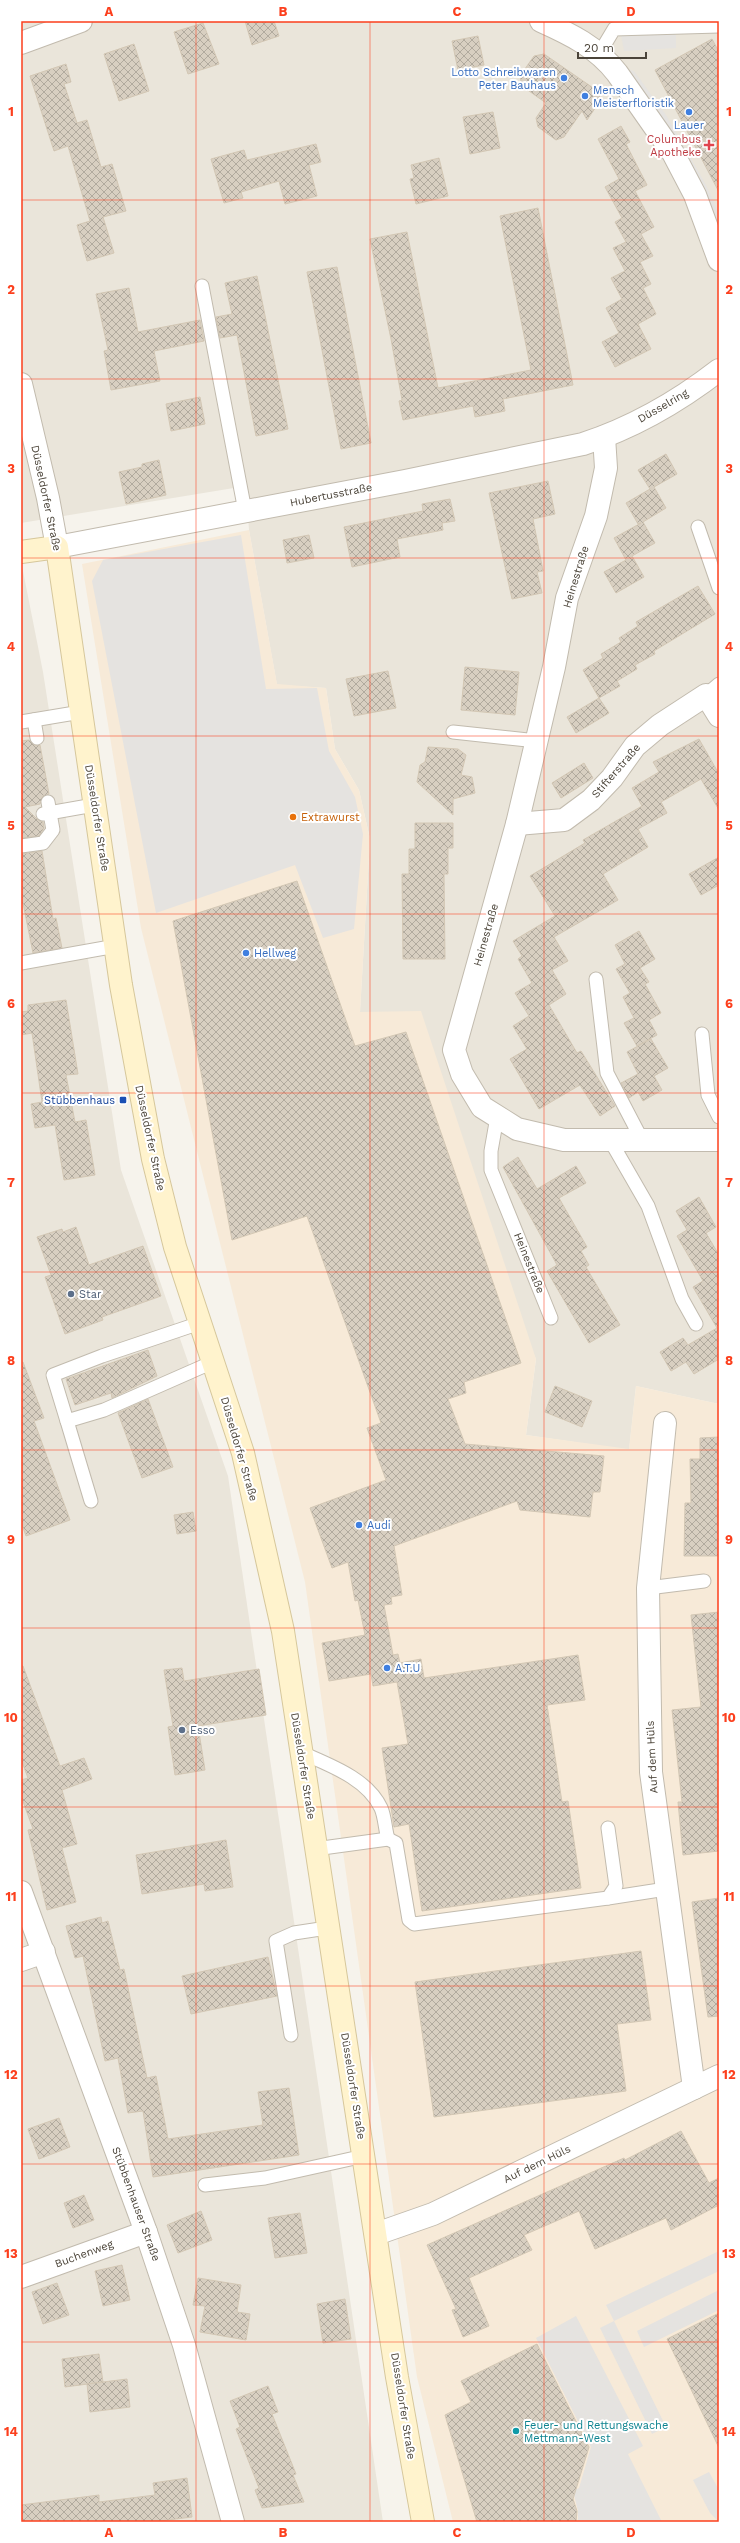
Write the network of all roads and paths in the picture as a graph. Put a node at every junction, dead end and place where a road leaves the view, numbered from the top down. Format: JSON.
{"nodes":[{"id":1,"x":81,"y":21,"type":"edge"},
{"id":2,"x":541,"y":21,"type":"edge"},
{"id":3,"x":719,"y":26,"type":"edge"},
{"id":4,"x":583,"y":31,"type":"edge"},
{"id":5,"x":21,"y":43,"type":"edge"},
{"id":6,"x":599,"y":54,"type":"junction"},
{"id":7,"x":719,"y":260,"type":"edge"},
{"id":8,"x":202,"y":286,"type":"dead end"},
{"id":9,"x":719,"y":370,"type":"edge"},
{"id":10,"x":21,"y":384,"type":"edge"},
{"id":11,"x":604,"y":437,"type":"junction"},
{"id":12,"x":245,"y":510,"type":"junction"},
{"id":13,"x":698,"y":527,"type":"dead end"},
{"id":14,"x":57,"y":547,"type":"junction"},
{"id":15,"x":21,"y":552,"type":"edge"},
{"id":16,"x":719,"y":588,"type":"edge"},
{"id":17,"x":712,"y":690,"type":"edge"},
{"id":18,"x":81,"y":712,"type":"junction"},
{"id":19,"x":719,"y":716,"type":"edge"},
{"id":20,"x":27,"y":721,"type":"edge"},
{"id":21,"x":453,"y":732,"type":"dead end"},
{"id":22,"x":37,"y":738,"type":"dead end"},
{"id":23,"x":537,"y":741,"type":"junction"},
{"id":24,"x":94,"y":805,"type":"junction"},
{"id":25,"x":517,"y":824,"type":"junction"},
{"id":26,"x":21,"y":846,"type":"edge"},
{"id":27,"x":116,"y":946,"type":"junction"},
{"id":28,"x":21,"y":963,"type":"edge"},
{"id":29,"x":596,"y":979,"type":"dead end"},
{"id":30,"x":702,"y":1034,"type":"dead end"},
{"id":31,"x":497,"y":1117,"type":"junction"},
{"id":32,"x":719,"y":1117,"type":"edge"},
{"id":33,"x":610,"y":1140,"type":"junction"},
{"id":34,"x":642,"y":1140,"type":"junction"},
{"id":35,"x":719,"y":1140,"type":"edge"},
{"id":36,"x":551,"y":1318,"type":"dead end"},
{"id":37,"x":200,"y":1323,"type":"junction"},
{"id":38,"x":696,"y":1324,"type":"dead end"},
{"id":39,"x":214,"y":1362,"type":"junction"},
{"id":40,"x":67,"y":1421,"type":"junction"},
{"id":41,"x":665,"y":1423,"type":"dead end"},
{"id":42,"x":91,"y":1501,"type":"dead end"},
{"id":43,"x":704,"y":1581,"type":"dead end"},
{"id":44,"x":648,"y":1588,"type":"junction"},
{"id":45,"x":300,"y":1752,"type":"junction"},
{"id":46,"x":608,"y":1828,"type":"dead end"},
{"id":47,"x":388,"y":1839,"type":"junction"},
{"id":48,"x":315,"y":1849,"type":"junction"},
{"id":49,"x":666,"y":1889,"type":"junction"},
{"id":50,"x":21,"y":1892,"type":"edge"},
{"id":51,"x":608,"y":1898,"type":"junction"},
{"id":52,"x":327,"y":1928,"type":"junction"},
{"id":53,"x":44,"y":1952,"type":"junction"},
{"id":54,"x":21,"y":1960,"type":"edge"},
{"id":55,"x":291,"y":2035,"type":"dead end"},
{"id":56,"x":719,"y":2076,"type":"edge"},
{"id":57,"x":694,"y":2088,"type":"junction"},
{"id":58,"x":364,"y":2156,"type":"junction"},
{"id":59,"x":205,"y":2185,"type":"dead end"},
{"id":60,"x":146,"y":2232,"type":"junction"},
{"id":61,"x":376,"y":2234,"type":"junction"},
{"id":62,"x":21,"y":2277,"type":"edge"},
{"id":63,"x":233,"y":2522,"type":"edge"},
{"id":64,"x":423,"y":2522,"type":"edge"}],
"edges":[{"from":1,"to":5,"type":"street"},
{"from":2,"to":4,"type":"street"},
{"from":3,"to":6,"type":"lane"},
{"from":4,"to":6,"type":"street"},
{"from":6,"to":7,"type":"street"},
{"from":8,"to":12,"type":"lane"},
{"from":9,"to":11,"type":"street","name":"Düsselring"},
{"from":10,"to":14,"type":"street","name":"Düsseldorfer Straße"},
{"from":11,"to":12,"type":"street","name":"Hubertusstraße"},
{"from":11,"to":23,"type":"street","name":"Heinestraße"},
{"from":12,"to":14,"type":"street","name":"Hubertusstraße"},
{"from":13,"to":16,"type":"lane"},
{"from":14,"to":15,"type":"main road"},
{"from":14,"to":18,"type":"main road","name":"Düsseldorfer Straße"},
{"from":17,"to":19,"type":"street","name":"Stifterstraße"},
{"from":17,"to":25,"type":"street","name":"Stifterstraße"},
{"from":18,"to":20,"type":"lane"},
{"from":18,"to":24,"type":"main road","name":"Düsseldorfer Straße"},
{"from":20,"to":22,"type":"lane"},
{"from":21,"to":23,"type":"lane"},
{"from":23,"to":25,"type":"street","name":"Heinestraße"},
{"from":24,"to":26,"type":"lane"},
{"from":24,"to":27,"type":"main road","name":"Düsseldorfer Straße"},
{"from":25,"to":31,"type":"street","name":"Heinestraße"},
{"from":27,"to":28,"type":"lane"},
{"from":27,"to":37,"type":"main road","name":"Düsseldorfer Straße"},
{"from":29,"to":34,"type":"lane"},
{"from":30,"to":32,"type":"lane"},
{"from":31,"to":33,"type":"street","name":"Heinestraße"},
{"from":31,"to":36,"type":"lane","name":"Heinestraße"},
{"from":33,"to":34,"type":"street","name":"Heinestraße"},
{"from":33,"to":38,"type":"lane"},
{"from":34,"to":35,"type":"street","name":"Heinestraße"},
{"from":37,"to":39,"type":"main road","name":"Düsseldorfer Straße"},
{"from":37,"to":40,"type":"lane"},
{"from":39,"to":40,"type":"lane"},
{"from":39,"to":45,"type":"main road","name":"Düsseldorfer Straße"},
{"from":40,"to":42,"type":"lane"},
{"from":41,"to":44,"type":"street","name":"Auf dem Hüls"},
{"from":43,"to":44,"type":"lane"},
{"from":44,"to":49,"type":"street","name":"Auf dem Hüls"},
{"from":45,"to":47,"type":"lane"},
{"from":45,"to":48,"type":"main road","name":"Düsseldorfer Straße"},
{"from":46,"to":51,"type":"lane"},
{"from":47,"to":48,"type":"lane"},
{"from":47,"to":51,"type":"lane"},
{"from":48,"to":52,"type":"main road","name":"Düsseldorfer Straße"},
{"from":49,"to":51,"type":"lane"},
{"from":49,"to":57,"type":"street","name":"Auf dem Hüls"},
{"from":50,"to":53,"type":"street","name":"Stübbenhauser Straße"},
{"from":52,"to":55,"type":"lane"},
{"from":52,"to":58,"type":"main road","name":"Düsseldorfer Straße"},
{"from":53,"to":54,"type":"street"},
{"from":53,"to":60,"type":"street","name":"Stübbenhauser Straße"},
{"from":56,"to":57,"type":"street","name":"Auf dem Hüls"},
{"from":57,"to":61,"type":"street","name":"Auf dem Hüls"},
{"from":58,"to":59,"type":"lane"},
{"from":58,"to":61,"type":"main road","name":"Düsseldorfer Straße"},
{"from":60,"to":62,"type":"street","name":"Buchenweg"},
{"from":60,"to":63,"type":"street","name":"Stübbenhauser Straße"},
{"from":61,"to":64,"type":"main road","name":"Düsseldorfer Straße"}]}
